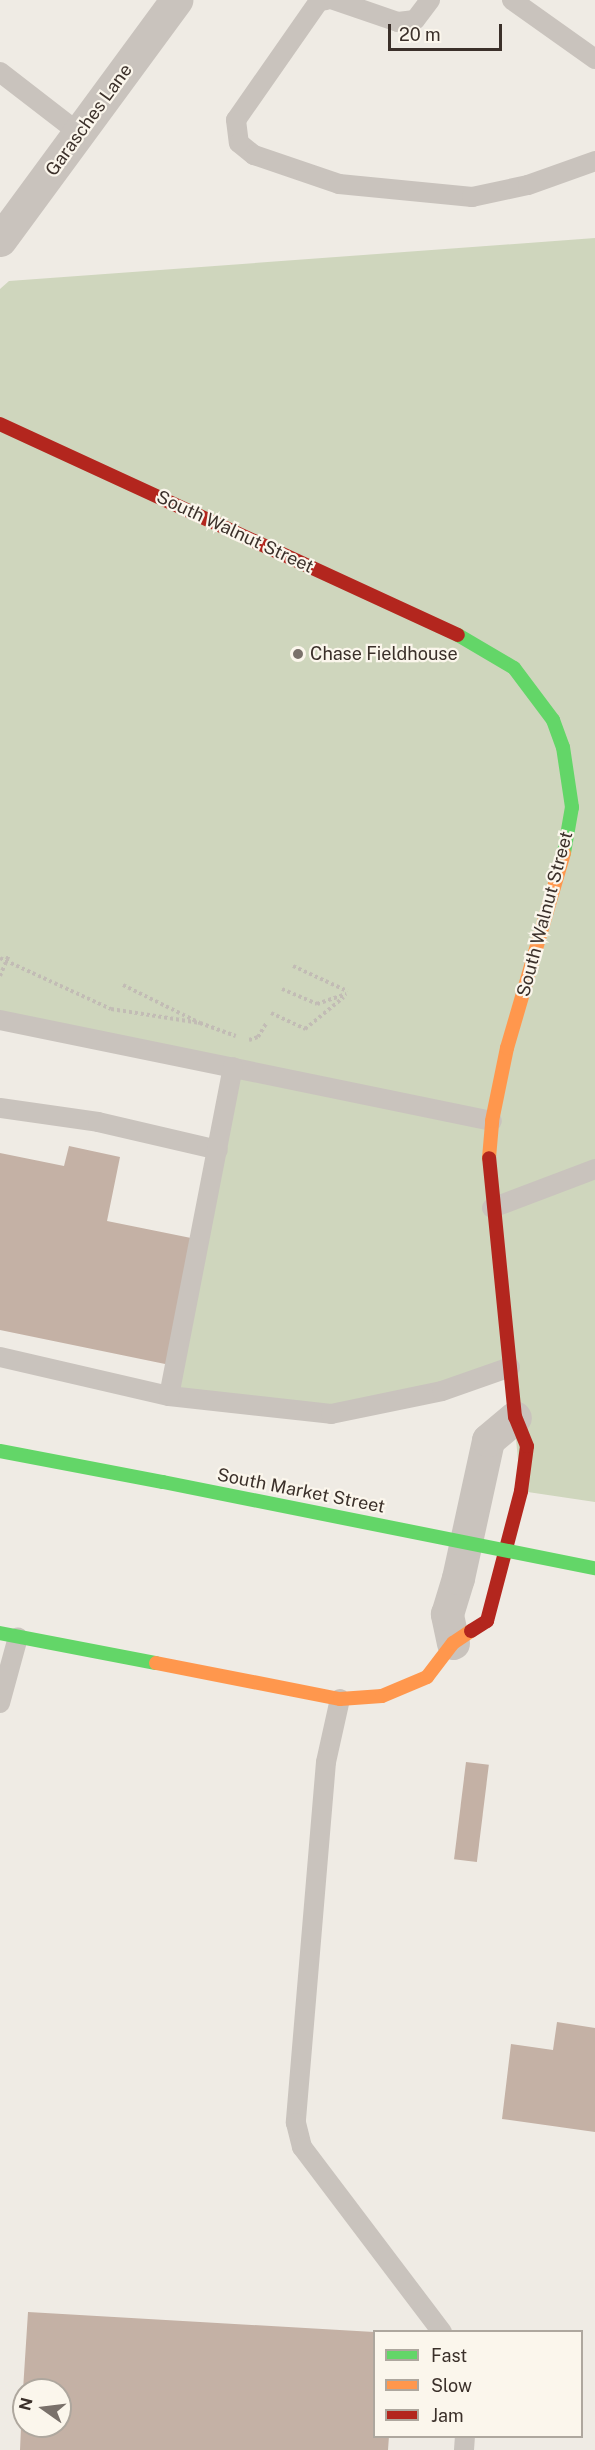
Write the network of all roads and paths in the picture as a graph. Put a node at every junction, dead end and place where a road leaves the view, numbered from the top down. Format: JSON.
{"nodes":[{"id":1,"x":176,"y":0,"type":"edge"},
{"id":2,"x":326,"y":0,"type":"edge"},
{"id":3,"x":334,"y":0,"type":"edge"},
{"id":4,"x":430,"y":0,"type":"edge"},
{"id":5,"x":512,"y":0,"type":"edge"},
{"id":6,"x":595,"y":59,"type":"edge"},
{"id":7,"x":0,"y":72,"type":"edge"},
{"id":8,"x":79,"y":133,"type":"junction"},
{"id":9,"x":595,"y":161,"type":"edge"},
{"id":10,"x":0,"y":240,"type":"edge"},
{"id":11,"x":0,"y":424,"type":"edge"},
{"id":12,"x":9,"y":955,"type":"dead end"},
{"id":13,"x":0,"y":958,"type":"edge"},
{"id":14,"x":6,"y":961,"type":"junction"},
{"id":15,"x":292,"y":966,"type":"dead end"},
{"id":16,"x":0,"y":976,"type":"edge"},
{"id":17,"x":123,"y":985,"type":"dead end"},
{"id":18,"x":282,"y":989,"type":"dead end"},
{"id":19,"x":346,"y":994,"type":"junction"},
{"id":20,"x":271,"y":1013,"type":"dead end"},
{"id":21,"x":0,"y":1020,"type":"edge"},
{"id":22,"x":267,"y":1022,"type":"dead end"},
{"id":23,"x":200,"y":1023,"type":"junction"},
{"id":24,"x":233,"y":1067,"type":"junction"},
{"id":25,"x":0,"y":1108,"type":"edge"},
{"id":26,"x":492,"y":1121,"type":"junction"},
{"id":27,"x":218,"y":1150,"type":"junction"},
{"id":28,"x":595,"y":1169,"type":"edge"},
{"id":29,"x":492,"y":1208,"type":"junction"},
{"id":30,"x":0,"y":1357,"type":"edge"},
{"id":31,"x":510,"y":1367,"type":"junction"},
{"id":32,"x":169,"y":1396,"type":"junction"},
{"id":33,"x":515,"y":1417,"type":"junction"},
{"id":34,"x":0,"y":1451,"type":"edge"},
{"id":35,"x":595,"y":1568,"type":"edge"},
{"id":36,"x":9,"y":1635,"type":"edge"},
{"id":37,"x":453,"y":1643,"type":"junction"},
{"id":38,"x":340,"y":1699,"type":"junction"},
{"id":39,"x":0,"y":1703,"type":"edge"},
{"id":40,"x":441,"y":2330,"type":"edge"}],
"edges":[{"from":1,"to":8,"type":"street","name":"Garasches Lane"},
{"from":2,"to":9,"type":"lane"},
{"from":3,"to":4,"type":"lane"},
{"from":5,"to":6,"type":"lane"},
{"from":7,"to":8,"type":"lane"},
{"from":8,"to":10,"type":"street","name":"Garasches Lane"},
{"from":11,"to":26,"type":"street","name":"South Walnut Street"},
{"from":12,"to":14,"type":"path"},
{"from":13,"to":14,"type":"path"},
{"from":14,"to":16,"type":"path"},
{"from":14,"to":23,"type":"path"},
{"from":15,"to":19,"type":"path"},
{"from":17,"to":23,"type":"path"},
{"from":18,"to":19,"type":"path"},
{"from":19,"to":20,"type":"path"},
{"from":21,"to":24,"type":"lane"},
{"from":22,"to":23,"type":"path"},
{"from":24,"to":26,"type":"lane"},
{"from":24,"to":27,"type":"lane"},
{"from":25,"to":27,"type":"lane"},
{"from":26,"to":29,"type":"street","name":"South Walnut Street"},
{"from":27,"to":32,"type":"lane"},
{"from":28,"to":29,"type":"lane"},
{"from":29,"to":31,"type":"street","name":"South Walnut Street"},
{"from":30,"to":32,"type":"lane"},
{"from":31,"to":32,"type":"lane"},
{"from":31,"to":33,"type":"street","name":"South Walnut Street"},
{"from":33,"to":37,"type":"street"},
{"from":33,"to":37,"type":"street","name":"South Walnut Street"},
{"from":34,"to":35,"type":"street","name":"South Market Street","bridge":true},
{"from":36,"to":38,"type":"street"},
{"from":36,"to":39,"type":"lane"},
{"from":37,"to":38,"type":"street"},
{"from":38,"to":40,"type":"lane"}]}
